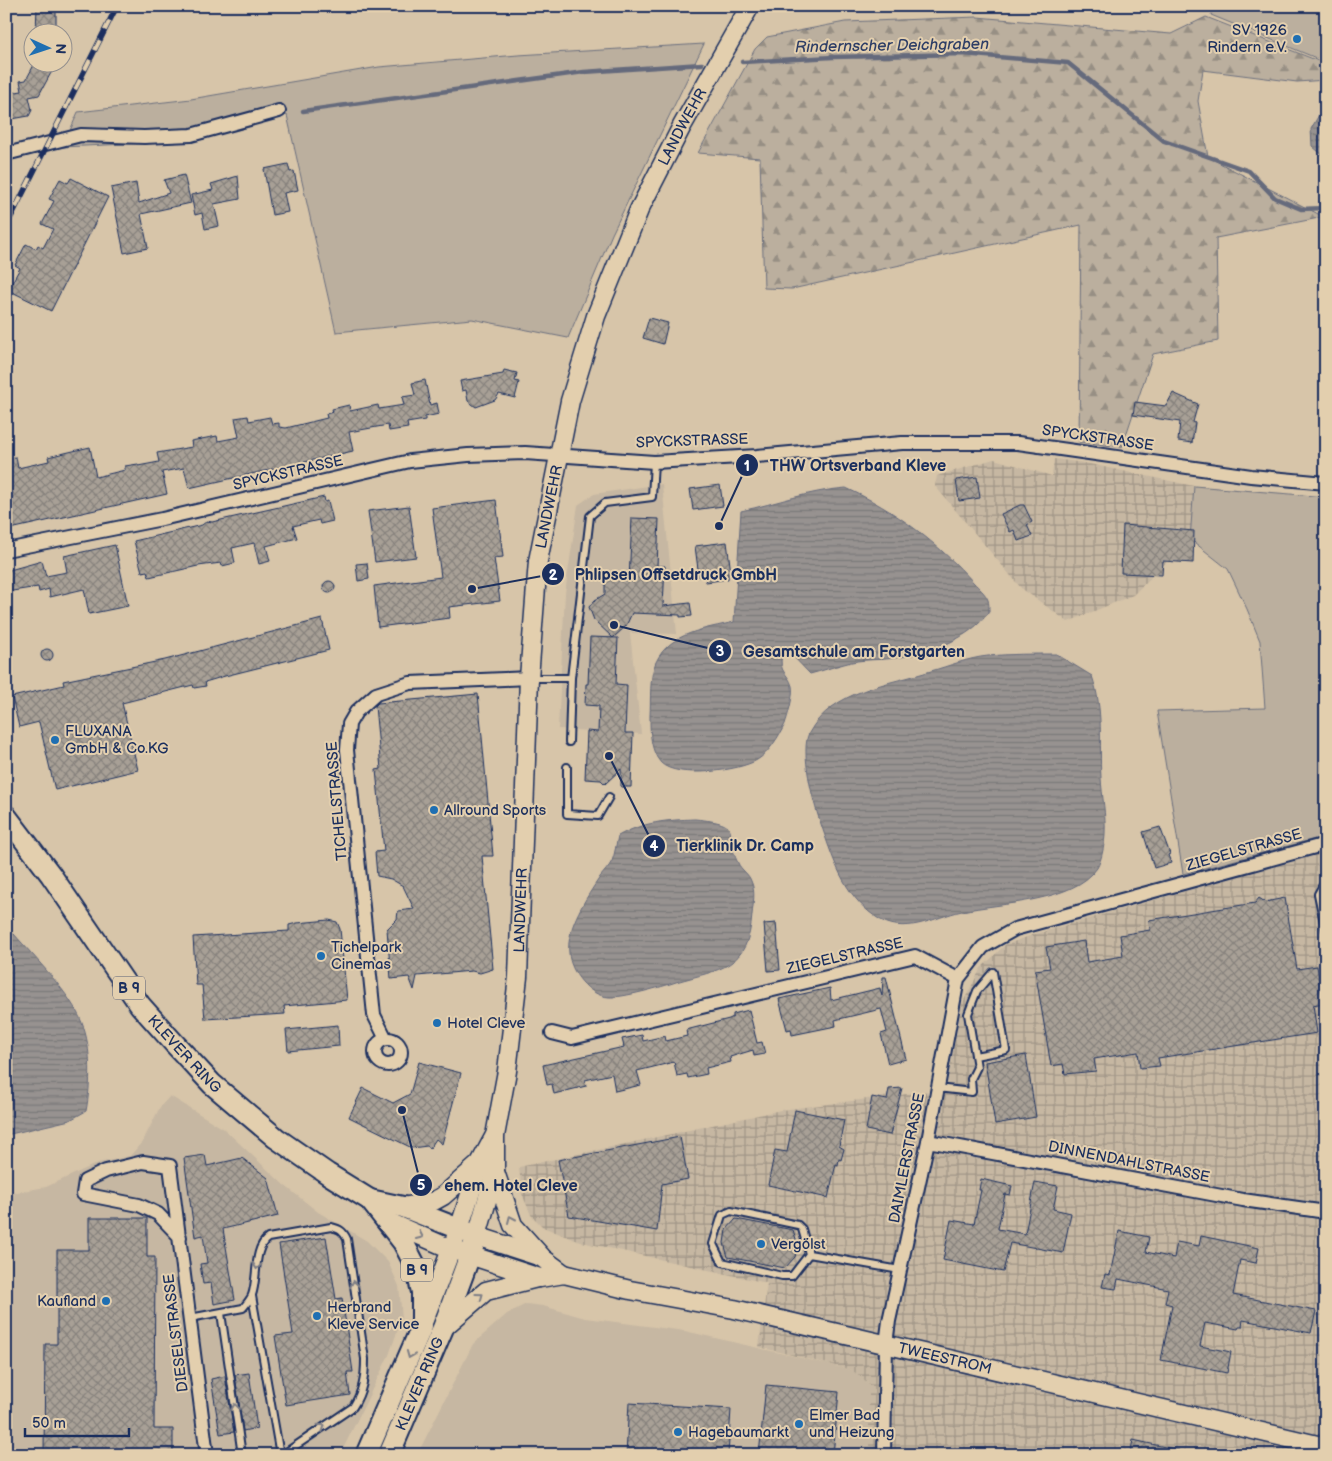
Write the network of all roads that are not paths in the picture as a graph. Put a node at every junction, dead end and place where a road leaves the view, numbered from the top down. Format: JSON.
{"nodes":[{"id":1,"x":750,"y":6,"type":"edge"},
{"id":2,"x":279,"y":111,"type":"dead end"},
{"id":3,"x":6,"y":154,"type":"edge"},
{"id":4,"x":559,"y":456,"type":"junction"},
{"id":5,"x":654,"y":462,"type":"junction"},
{"id":6,"x":1326,"y":483,"type":"edge"},
{"id":7,"x":6,"y":550,"type":"edge"},
{"id":8,"x":529,"y":678,"type":"junction"},
{"id":9,"x":571,"y":678,"type":"junction"},
{"id":10,"x":569,"y":742,"type":"dead end"},
{"id":11,"x":568,"y":768,"type":"dead end"},
{"id":12,"x":609,"y":798,"type":"dead end"},
{"id":13,"x":6,"y":816,"type":"edge"},
{"id":14,"x":1325,"y":845,"type":"edge"},
{"id":15,"x":1326,"y":880,"type":"edge"},
{"id":16,"x":1326,"y":932,"type":"edge"},
{"id":17,"x":958,"y":979,"type":"junction"},
{"id":18,"x":552,"y":1032,"type":"dead end"},
{"id":19,"x":386,"y":1039,"type":"dead end"},
{"id":20,"x":975,"y":1056,"type":"junction"},
{"id":21,"x":938,"y":1088,"type":"junction"},
{"id":22,"x":495,"y":1136,"type":"junction"},
{"id":23,"x":928,"y":1141,"type":"junction"},
{"id":24,"x":480,"y":1162,"type":"junction"},
{"id":25,"x":495,"y":1172,"type":"junction"},
{"id":26,"x":370,"y":1200,"type":"junction"},
{"id":27,"x":403,"y":1207,"type":"junction"},
{"id":28,"x":1326,"y":1212,"type":"edge"},
{"id":29,"x":389,"y":1222,"type":"junction"},
{"id":30,"x":468,"y":1232,"type":"junction"},
{"id":31,"x":180,"y":1237,"type":"junction"},
{"id":32,"x":451,"y":1250,"type":"junction"},
{"id":33,"x":809,"y":1254,"type":"junction"},
{"id":34,"x":470,"y":1256,"type":"junction"},
{"id":35,"x":541,"y":1257,"type":"junction"},
{"id":36,"x":900,"y":1270,"type":"junction"},
{"id":37,"x":564,"y":1274,"type":"junction"},
{"id":38,"x":540,"y":1278,"type":"junction"},
{"id":39,"x":252,"y":1296,"type":"junction"},
{"id":40,"x":221,"y":1313,"type":"junction"},
{"id":41,"x":190,"y":1318,"type":"junction"},
{"id":42,"x":422,"y":1326,"type":"junction"},
{"id":43,"x":443,"y":1328,"type":"junction"},
{"id":44,"x":886,"y":1344,"type":"junction"},
{"id":45,"x":1326,"y":1447,"type":"edge"},
{"id":46,"x":207,"y":1455,"type":"edge"},
{"id":47,"x":242,"y":1455,"type":"edge"},
{"id":48,"x":281,"y":1455,"type":"edge"},
{"id":49,"x":366,"y":1455,"type":"edge"},
{"id":50,"x":390,"y":1455,"type":"edge"},
{"id":51,"x":884,"y":1455,"type":"edge"}],
"edges":[{"from":1,"to":4,"type":"main road","name":"LANDWEHR"},
{"from":2,"to":3,"type":"street"},
{"from":4,"to":5,"type":"street","name":"SPYCKSTRASSE"},
{"from":4,"to":7,"type":"street","name":"SPYCKSTRASSE"},
{"from":4,"to":8,"type":"main road","name":"LANDWEHR"},
{"from":5,"to":6,"type":"street","name":"SPYCKSTRASSE"},
{"from":5,"to":9,"type":"lane"},
{"from":8,"to":9,"type":"lane"},
{"from":8,"to":19,"type":"street","name":"TICHELSTRASSE"},
{"from":8,"to":22,"type":"main road","name":"LANDWEHR"},
{"from":9,"to":10,"type":"lane"},
{"from":11,"to":12,"type":"lane"},
{"from":13,"to":26,"type":"main road","name":"KLEVER RING","number":"B 9"},
{"from":14,"to":17,"type":"street","name":"ZIEGELSTRASSE"},
{"from":15,"to":16,"type":"lane"},
{"from":17,"to":18,"type":"street","name":"ZIEGELSTRASSE"},
{"from":17,"to":21,"type":"street","name":"DAIMLERSTRASSE"},
{"from":20,"to":20,"type":"lane"},
{"from":20,"to":21,"type":"lane"},
{"from":21,"to":23,"type":"street","name":"DAIMLERSTRASSE"},
{"from":22,"to":24,"type":"main road","name":"LANDWEHR"},
{"from":22,"to":25,"type":"main road","name":"LANDWEHR"},
{"from":23,"to":28,"type":"street","name":"DINNENDAHLSTRASSE"},
{"from":23,"to":36,"type":"street","name":"DAIMLERSTRASSE"},
{"from":24,"to":27,"type":"main road"},
{"from":24,"to":30,"type":"main road","name":"LANDWEHR"},
{"from":25,"to":30,"type":"main road","name":"LANDWEHR"},
{"from":35,"to":25,"type":"main road","one_way":true},
{"from":26,"to":27,"type":"main road","name":"KLEVER RING","number":"B 9"},
{"from":26,"to":29,"type":"main road","name":"KLEVER RING","number":"B 9"},
{"from":27,"to":30,"type":"main road","name":"KLEVER RING","number":"B 9"},
{"from":29,"to":32,"type":"main road","name":"KLEVER RING","one_way":true},
{"from":29,"to":42,"type":"main road","name":"KLEVER RING","number":"B 9"},
{"from":30,"to":32,"type":"main road","name":"KLEVER RING"},
{"from":30,"to":34,"type":"main road","name":"KLEVER RING"},
{"from":30,"to":35,"type":"main road","name":"TWEESTROM"},
{"from":31,"to":31,"type":"street","name":"DIESELSTRASSE"},
{"from":31,"to":41,"type":"street","name":"DIESELSTRASSE"},
{"from":32,"to":34,"type":"main road","name":"KLEVER RING"},
{"from":32,"to":42,"type":"main road","name":"KLEVER RING"},
{"from":33,"to":33,"type":"lane"},
{"from":33,"to":36,"type":"lane"},
{"from":34,"to":38,"type":"main road","name":"TWEESTROM"},
{"from":34,"to":43,"type":"main road","name":"KLEVER RING"},
{"from":35,"to":37,"type":"main road","name":"TWEESTROM"},
{"from":36,"to":44,"type":"street","name":"DAIMLERSTRASSE"},
{"from":37,"to":38,"type":"main road","name":"TWEESTROM"},
{"from":37,"to":44,"type":"main road","name":"TWEESTROM"},
{"from":43,"to":38,"type":"main road","one_way":true},
{"from":39,"to":40,"type":"lane"},
{"from":39,"to":48,"type":"lane"},
{"from":48,"to":39,"type":"lane","one_way":true},
{"from":40,"to":41,"type":"lane"},
{"from":47,"to":40,"type":"lane","one_way":true},
{"from":41,"to":46,"type":"street","name":"DIESELSTRASSE"},
{"from":42,"to":49,"type":"main road","name":"KLEVER RING","number":"B 9","one_way":true},
{"from":43,"to":50,"type":"main road","name":"KLEVER RING"},
{"from":44,"to":45,"type":"main road","name":"TWEESTROM"},
{"from":44,"to":51,"type":"street","name":"DAIMLERSTRASSE"}]}
